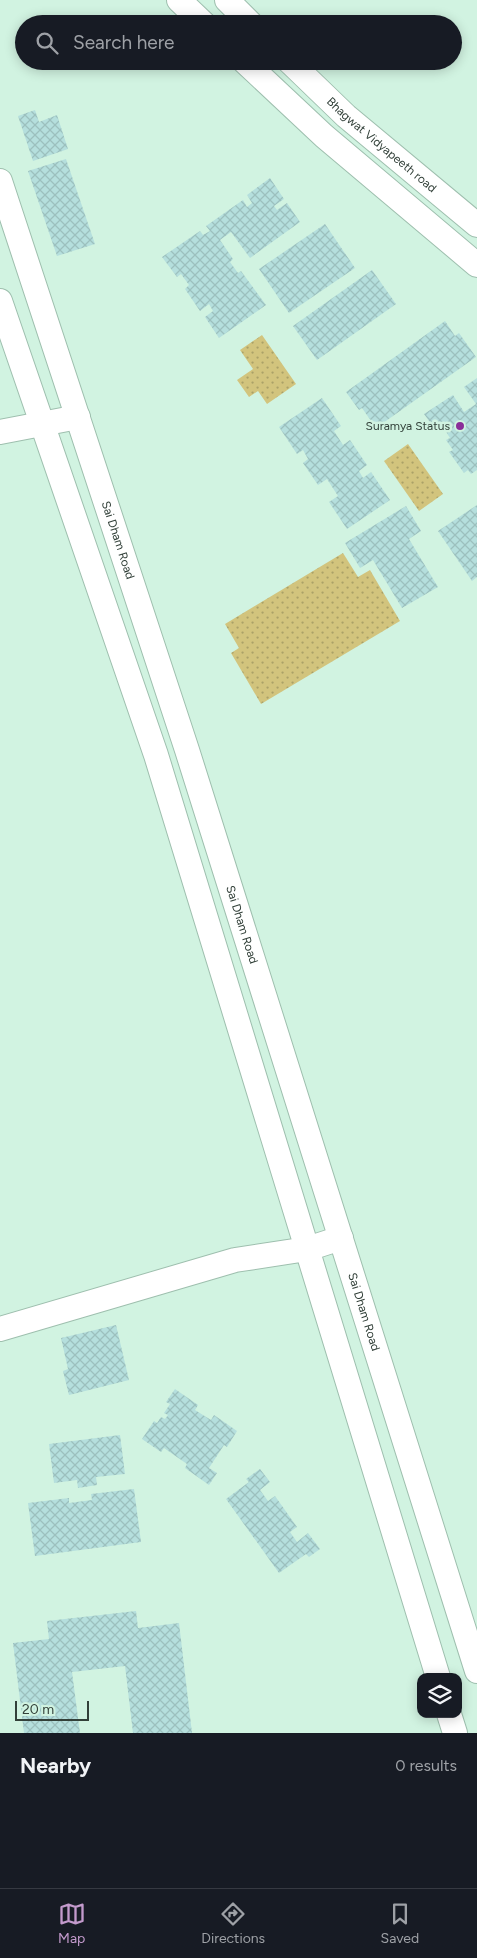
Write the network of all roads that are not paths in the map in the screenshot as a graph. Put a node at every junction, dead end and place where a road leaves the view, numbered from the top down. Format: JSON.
{"nodes":[{"id":1,"x":179,"y":0,"type":"edge"},
{"id":2,"x":227,"y":0,"type":"edge"},
{"id":3,"x":195,"y":15,"type":"edge"},
{"id":4,"x":242,"y":15,"type":"edge"},
{"id":5,"x":254,"y":70,"type":"edge"},
{"id":6,"x":299,"y":70,"type":"edge"},
{"id":7,"x":0,"y":181,"type":"edge"},
{"id":8,"x":477,"y":225,"type":"edge"},
{"id":9,"x":477,"y":265,"type":"edge"},
{"id":10,"x":0,"y":301,"type":"edge"},
{"id":11,"x":78,"y":417,"type":"junction"},
{"id":12,"x":42,"y":422,"type":"junction"},
{"id":13,"x":0,"y":432,"type":"edge"},
{"id":14,"x":341,"y":1238,"type":"junction"},
{"id":15,"x":307,"y":1249,"type":"junction"},
{"id":16,"x":0,"y":1329,"type":"edge"},
{"id":17,"x":477,"y":1671,"type":"edge"},
{"id":18,"x":437,"y":1673,"type":"edge"},
{"id":19,"x":450,"y":1718,"type":"edge"},
{"id":20,"x":455,"y":1733,"type":"edge"}],
"edges":[{"from":1,"to":3,"type":"street"},
{"from":2,"to":4,"type":"street"},
{"from":5,"to":9,"type":"street"},
{"from":6,"to":8,"type":"street","name":"Bhagwat Vidyapeeth road"},
{"from":7,"to":11,"type":"street","name":"Sai Dham Road"},
{"from":10,"to":12,"type":"street"},
{"from":11,"to":12,"type":"street"},
{"from":11,"to":14,"type":"street","name":"Sai Dham Road"},
{"from":12,"to":13,"type":"street"},
{"from":12,"to":15,"type":"street"},
{"from":14,"to":15,"type":"street"},
{"from":14,"to":17,"type":"street","name":"Sai Dham Road"},
{"from":15,"to":16,"type":"street"},
{"from":15,"to":18,"type":"street"},
{"from":19,"to":20,"type":"street"}]}
